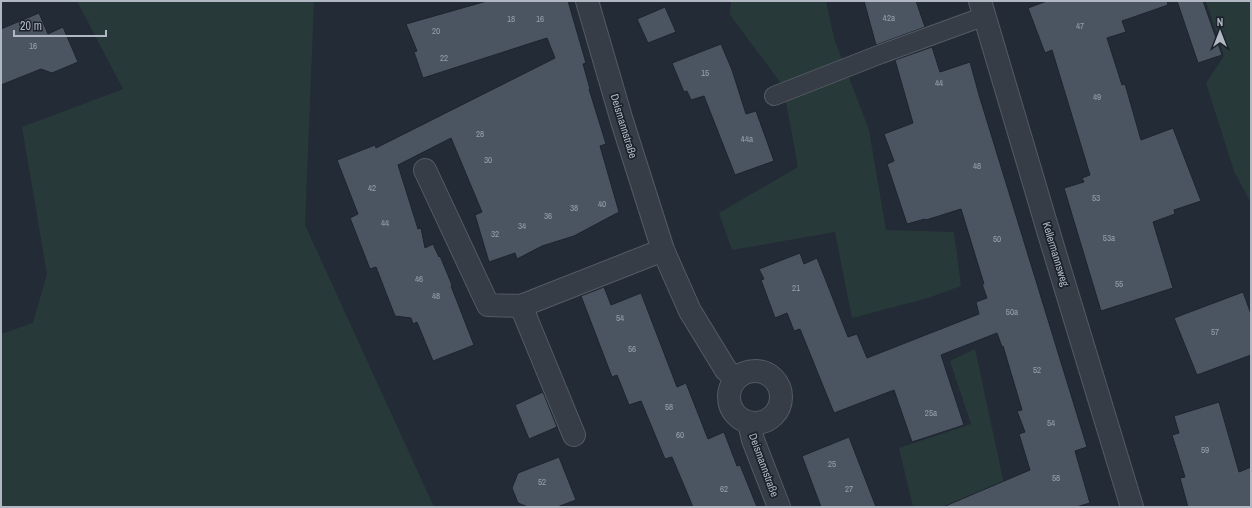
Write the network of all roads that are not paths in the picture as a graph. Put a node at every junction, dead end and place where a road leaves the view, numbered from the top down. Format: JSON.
{"nodes":[{"id":1,"x":587,"y":1,"type":"edge"},
{"id":2,"x":982,"y":9,"type":"edge"},
{"id":3,"x":774,"y":96,"type":"dead end"},
{"id":4,"x":425,"y":170,"type":"dead end"},
{"id":5,"x":663,"y":250,"type":"junction"},
{"id":6,"x":521,"y":306,"type":"junction"},
{"id":7,"x":736,"y":378,"type":"junction"},
{"id":8,"x":749,"y":423,"type":"junction"},
{"id":9,"x":574,"y":435,"type":"dead end"},
{"id":10,"x":779,"y":507,"type":"edge"},
{"id":11,"x":1132,"y":507,"type":"edge"}],
"edges":[{"from":1,"to":5,"type":"street","name":"Deismannstraße"},
{"from":2,"to":3,"type":"lane"},
{"from":2,"to":11,"type":"street","name":"Kellermannsweg"},
{"from":4,"to":6,"type":"street"},
{"from":5,"to":6,"type":"street"},
{"from":5,"to":7,"type":"street","name":"Deismannstraße"},
{"from":6,"to":9,"type":"street"},
{"from":7,"to":8,"type":"street","name":"Deismannstraße"},
{"from":7,"to":8,"type":"street","name":"Deismannstraße"},
{"from":8,"to":10,"type":"street","name":"Deismannstraße"}]}
